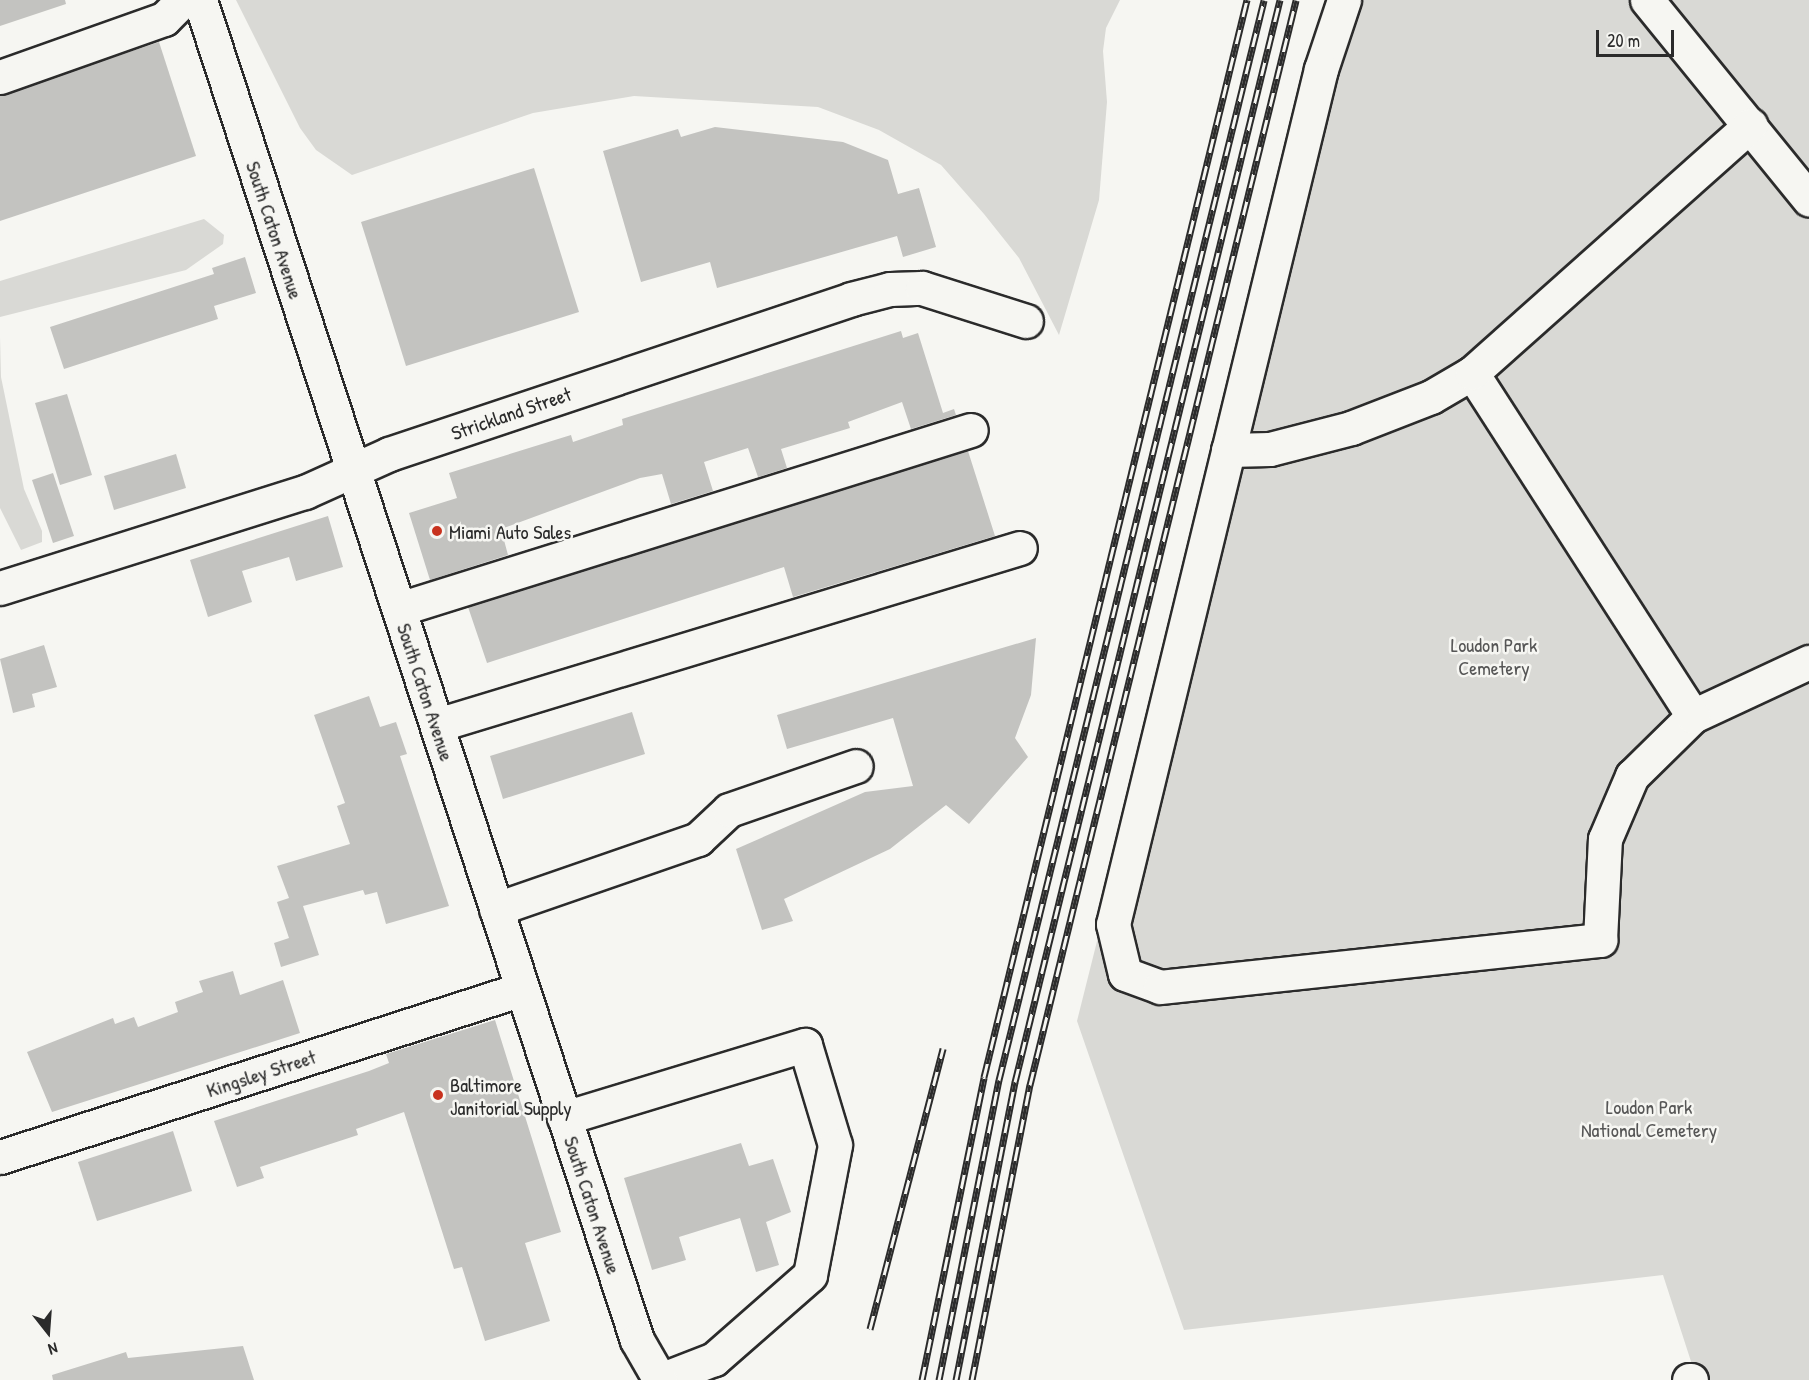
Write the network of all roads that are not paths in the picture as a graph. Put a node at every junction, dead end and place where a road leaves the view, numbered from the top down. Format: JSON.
{"nodes":[{"id":1,"x":183,"y":0,"type":"edge"},
{"id":2,"x":200,"y":0,"type":"edge"},
{"id":3,"x":1344,"y":0,"type":"edge"},
{"id":4,"x":1647,"y":0,"type":"edge"},
{"id":5,"x":0,"y":77,"type":"edge"},
{"id":6,"x":1750,"y":125,"type":"junction"},
{"id":7,"x":1809,"y":199,"type":"edge"},
{"id":8,"x":1026,"y":321,"type":"dead end"},
{"id":9,"x":1472,"y":373,"type":"junction"},
{"id":10,"x":971,"y":430,"type":"dead end"},
{"id":11,"x":1228,"y":450,"type":"junction"},
{"id":12,"x":354,"y":470,"type":"junction"},
{"id":13,"x":1020,"y":548,"type":"dead end"},
{"id":14,"x":0,"y":588,"type":"edge"},
{"id":15,"x":399,"y":609,"type":"junction"},
{"id":16,"x":1809,"y":662,"type":"edge"},
{"id":17,"x":1693,"y":716,"type":"junction"},
{"id":18,"x":437,"y":725,"type":"junction"},
{"id":19,"x":856,"y":766,"type":"dead end"},
{"id":20,"x":496,"y":909,"type":"junction"},
{"id":21,"x":522,"y":989,"type":"junction"},
{"id":22,"x":564,"y":1118,"type":"junction"},
{"id":23,"x":0,"y":1156,"type":"edge"},
{"id":24,"x":660,"y":1380,"type":"edge"}],
"edges":[{"from":1,"to":5,"type":"street"},
{"from":2,"to":12,"type":"street","name":"South Caton Avenue"},
{"from":3,"to":11,"type":"street"},
{"from":4,"to":6,"type":"street"},
{"from":6,"to":7,"type":"street"},
{"from":6,"to":9,"type":"street"},
{"from":8,"to":12,"type":"street","name":"Strickland Street"},
{"from":9,"to":11,"type":"street"},
{"from":9,"to":17,"type":"street"},
{"from":10,"to":15,"type":"street"},
{"from":11,"to":17,"type":"street"},
{"from":12,"to":14,"type":"street","name":"Strickland Street"},
{"from":12,"to":15,"type":"street","name":"South Caton Avenue"},
{"from":13,"to":18,"type":"street"},
{"from":15,"to":18,"type":"street","name":"South Caton Avenue"},
{"from":16,"to":17,"type":"street"},
{"from":18,"to":20,"type":"street","name":"South Caton Avenue"},
{"from":19,"to":20,"type":"street"},
{"from":20,"to":21,"type":"street","name":"South Caton Avenue"},
{"from":21,"to":22,"type":"street","name":"South Caton Avenue"},
{"from":21,"to":23,"type":"street","name":"Kingsley Street"},
{"from":22,"to":24,"type":"street","name":"South Caton Avenue"},
{"from":22,"to":24,"type":"street"}]}
